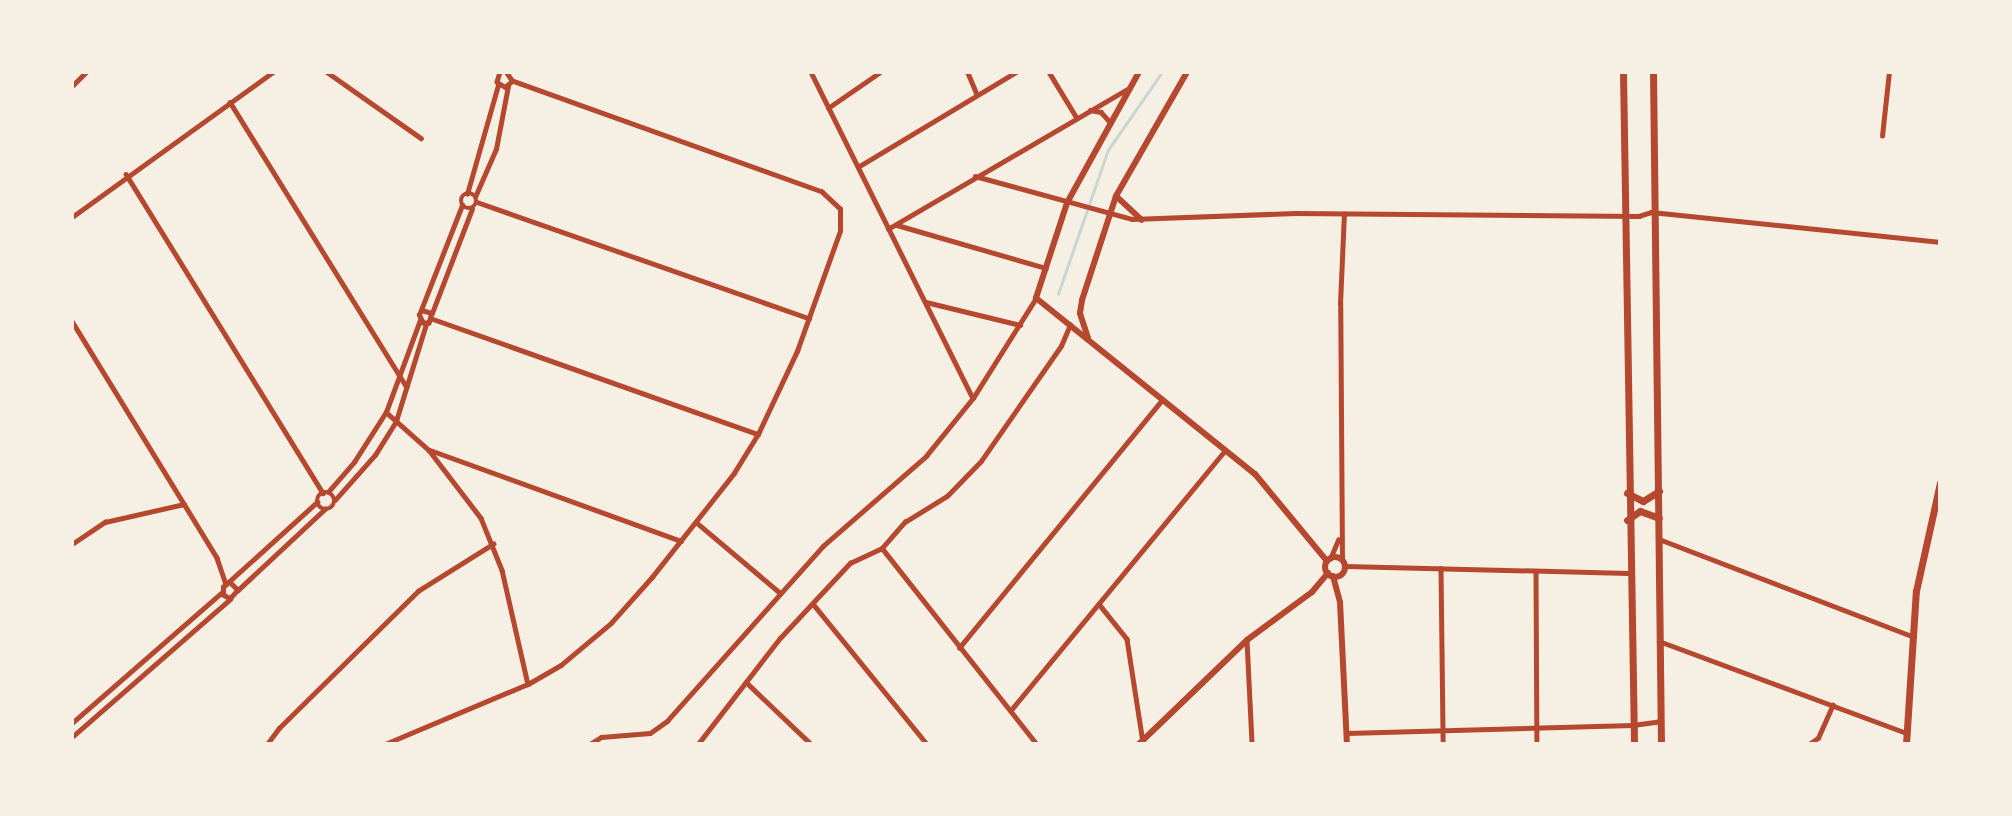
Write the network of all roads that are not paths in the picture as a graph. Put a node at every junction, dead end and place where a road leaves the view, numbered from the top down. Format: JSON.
{"nodes":[{"id":1,"x":86,"y":72,"type":"edge"},
{"id":2,"x":273,"y":72,"type":"edge"},
{"id":3,"x":327,"y":72,"type":"edge"},
{"id":4,"x":811,"y":72,"type":"edge"},
{"id":5,"x":877,"y":72,"type":"edge"},
{"id":6,"x":967,"y":72,"type":"edge"},
{"id":7,"x":1010,"y":72,"type":"edge"},
{"id":8,"x":1016,"y":72,"type":"edge"},
{"id":9,"x":1049,"y":72,"type":"edge"},
{"id":10,"x":1139,"y":72,"type":"edge"},
{"id":11,"x":1187,"y":72,"type":"edge"},
{"id":12,"x":1623,"y":72,"type":"edge"},
{"id":13,"x":1653,"y":72,"type":"edge"},
{"id":14,"x":1889,"y":72,"type":"edge"},
{"id":15,"x":506,"y":74,"type":"edge"},
{"id":16,"x":498,"y":85,"type":"junction"},
{"id":17,"x":72,"y":86,"type":"edge"},
{"id":18,"x":508,"y":86,"type":"junction"},
{"id":19,"x":1130,"y":87,"type":"junction"},
{"id":20,"x":977,"y":94,"type":"junction"},
{"id":21,"x":230,"y":102,"type":"junction"},
{"id":22,"x":828,"y":108,"type":"junction"},
{"id":23,"x":1089,"y":110,"type":"junction"},
{"id":24,"x":1077,"y":118,"type":"junction"},
{"id":25,"x":1109,"y":121,"type":"junction"},
{"id":26,"x":1882,"y":136,"type":"dead end"},
{"id":27,"x":421,"y":138,"type":"dead end"},
{"id":28,"x":858,"y":168,"type":"junction"},
{"id":29,"x":126,"y":174,"type":"junction"},
{"id":30,"x":975,"y":176,"type":"junction"},
{"id":31,"x":467,"y":194,"type":"junction"},
{"id":32,"x":1116,"y":196,"type":"junction"},
{"id":33,"x":476,"y":200,"type":"junction"},
{"id":34,"x":1071,"y":204,"type":"junction"},
{"id":35,"x":462,"y":205,"type":"junction"},
{"id":36,"x":472,"y":209,"type":"junction"},
{"id":37,"x":1657,"y":212,"type":"junction"},
{"id":38,"x":1345,"y":214,"type":"junction"},
{"id":39,"x":1627,"y":215,"type":"junction"},
{"id":40,"x":1110,"y":216,"type":"junction"},
{"id":41,"x":72,"y":217,"type":"edge"},
{"id":42,"x":1142,"y":220,"type":"junction"},
{"id":43,"x":896,"y":225,"type":"junction"},
{"id":44,"x":888,"y":229,"type":"junction"},
{"id":45,"x":1940,"y":242,"type":"edge"},
{"id":46,"x":1046,"y":268,"type":"junction"},
{"id":47,"x":1036,"y":298,"type":"junction"},
{"id":48,"x":925,"y":302,"type":"junction"},
{"id":49,"x":422,"y":310,"type":"junction"},
{"id":50,"x":432,"y":316,"type":"junction"},
{"id":51,"x":809,"y":318,"type":"junction"},
{"id":52,"x":420,"y":320,"type":"junction"},
{"id":53,"x":72,"y":321,"type":"edge"},
{"id":54,"x":426,"y":324,"type":"junction"},
{"id":55,"x":1070,"y":324,"type":"junction"},
{"id":56,"x":1020,"y":325,"type":"junction"},
{"id":57,"x":1088,"y":340,"type":"junction"},
{"id":58,"x":398,"y":375,"type":"junction"},
{"id":59,"x":407,"y":387,"type":"junction"},
{"id":60,"x":973,"y":398,"type":"junction"},
{"id":61,"x":1162,"y":400,"type":"junction"},
{"id":62,"x":386,"y":412,"type":"junction"},
{"id":63,"x":396,"y":421,"type":"junction"},
{"id":64,"x":758,"y":434,"type":"junction"},
{"id":65,"x":1226,"y":449,"type":"junction"},
{"id":66,"x":429,"y":450,"type":"junction"},
{"id":67,"x":1940,"y":483,"type":"edge"},
{"id":68,"x":1659,"y":491,"type":"junction"},
{"id":69,"x":325,"y":492,"type":"junction"},
{"id":70,"x":1627,"y":493,"type":"junction"},
{"id":71,"x":335,"y":500,"type":"junction"},
{"id":72,"x":317,"y":502,"type":"junction"},
{"id":73,"x":184,"y":504,"type":"junction"},
{"id":74,"x":325,"y":509,"type":"junction"},
{"id":75,"x":1658,"y":518,"type":"junction"},
{"id":76,"x":1627,"y":520,"type":"junction"},
{"id":77,"x":696,"y":522,"type":"junction"},
{"id":78,"x":1659,"y":539,"type":"junction"},
{"id":79,"x":1338,"y":540,"type":"junction"},
{"id":80,"x":681,"y":541,"type":"junction"},
{"id":81,"x":72,"y":544,"type":"edge"},
{"id":82,"x":493,"y":544,"type":"junction"},
{"id":83,"x":882,"y":548,"type":"junction"},
{"id":84,"x":1329,"y":560,"type":"junction"},
{"id":85,"x":1343,"y":566,"type":"junction"},
{"id":86,"x":1441,"y":568,"type":"junction"},
{"id":87,"x":1536,"y":571,"type":"junction"},
{"id":88,"x":1628,"y":573,"type":"junction"},
{"id":89,"x":1330,"y":575,"type":"junction"},
{"id":90,"x":228,"y":583,"type":"junction"},
{"id":91,"x":238,"y":590,"type":"junction"},
{"id":92,"x":222,"y":592,"type":"junction"},
{"id":93,"x":779,"y":592,"type":"junction"},
{"id":94,"x":1339,"y":593,"type":"junction"},
{"id":95,"x":230,"y":599,"type":"junction"},
{"id":96,"x":1099,"y":604,"type":"junction"},
{"id":97,"x":814,"y":605,"type":"junction"},
{"id":98,"x":1915,"y":637,"type":"junction"},
{"id":99,"x":1247,"y":640,"type":"junction"},
{"id":100,"x":1658,"y":641,"type":"junction"},
{"id":101,"x":959,"y":648,"type":"junction"},
{"id":102,"x":746,"y":682,"type":"junction"},
{"id":103,"x":528,"y":684,"type":"junction"},
{"id":104,"x":1833,"y":705,"type":"junction"},
{"id":105,"x":1011,"y":710,"type":"junction"},
{"id":106,"x":1660,"y":721,"type":"junction"},
{"id":107,"x":72,"y":723,"type":"edge"},
{"id":108,"x":1633,"y":725,"type":"junction"},
{"id":109,"x":1537,"y":728,"type":"junction"},
{"id":110,"x":1443,"y":730,"type":"junction"},
{"id":111,"x":1347,"y":733,"type":"junction"},
{"id":112,"x":1908,"y":733,"type":"junction"},
{"id":113,"x":72,"y":737,"type":"edge"},
{"id":114,"x":1141,"y":743,"type":"edge"},
{"id":115,"x":267,"y":744,"type":"edge"},
{"id":116,"x":385,"y":744,"type":"edge"},
{"id":117,"x":590,"y":744,"type":"edge"},
{"id":118,"x":698,"y":744,"type":"edge"},
{"id":119,"x":811,"y":744,"type":"edge"},
{"id":120,"x":927,"y":744,"type":"edge"},
{"id":121,"x":1037,"y":744,"type":"edge"},
{"id":122,"x":1251,"y":744,"type":"edge"},
{"id":123,"x":1347,"y":744,"type":"edge"},
{"id":124,"x":1443,"y":744,"type":"edge"},
{"id":125,"x":1537,"y":744,"type":"edge"},
{"id":126,"x":1633,"y":744,"type":"edge"},
{"id":127,"x":1661,"y":744,"type":"edge"},
{"id":128,"x":1809,"y":744,"type":"edge"},
{"id":129,"x":1906,"y":744,"type":"edge"}],
"edges":[{"from":1,"to":17,"type":"street"},
{"from":2,"to":21,"type":"street"},
{"from":3,"to":27,"type":"street"},
{"from":4,"to":22,"type":"street"},
{"from":5,"to":6,"type":"street"},
{"from":5,"to":22,"type":"street"},
{"from":6,"to":7,"type":"street"},
{"from":6,"to":20,"type":"street"},
{"from":8,"to":20,"type":"street"},
{"from":9,"to":24,"type":"street"},
{"from":10,"to":19,"type":"street"},
{"from":11,"to":32,"type":"street"},
{"from":12,"to":39,"type":"main road"},
{"from":13,"to":37,"type":"main road"},
{"from":14,"to":26,"type":"street"},
{"from":15,"to":16,"type":"street"},
{"from":15,"to":18,"type":"street"},
{"from":15,"to":51,"type":"street"},
{"from":16,"to":18,"type":"street"},
{"from":16,"to":31,"type":"street"},
{"from":18,"to":33,"type":"street"},
{"from":19,"to":23,"type":"street"},
{"from":19,"to":25,"type":"street"},
{"from":20,"to":28,"type":"street"},
{"from":21,"to":29,"type":"street"},
{"from":21,"to":58,"type":"street"},
{"from":22,"to":28,"type":"street"},
{"from":23,"to":24,"type":"street"},
{"from":23,"to":25,"type":"street"},
{"from":24,"to":30,"type":"street"},
{"from":25,"to":34,"type":"street"},
{"from":28,"to":44,"type":"street"},
{"from":29,"to":41,"type":"street"},
{"from":29,"to":69,"type":"street"},
{"from":30,"to":34,"type":"street"},
{"from":30,"to":43,"type":"street"},
{"from":31,"to":33,"type":"street"},
{"from":31,"to":35,"type":"street"},
{"from":32,"to":40,"type":"street"},
{"from":32,"to":42,"type":"street"},
{"from":33,"to":36,"type":"street"},
{"from":33,"to":51,"type":"street"},
{"from":34,"to":40,"type":"street"},
{"from":34,"to":46,"type":"street"},
{"from":35,"to":36,"type":"street"},
{"from":35,"to":49,"type":"street"},
{"from":36,"to":50,"type":"street"},
{"from":37,"to":39,"type":"street"},
{"from":37,"to":45,"type":"street"},
{"from":37,"to":68,"type":"main road"},
{"from":38,"to":39,"type":"street"},
{"from":38,"to":42,"type":"street"},
{"from":38,"to":79,"type":"street"},
{"from":39,"to":70,"type":"main road"},
{"from":40,"to":42,"type":"street"},
{"from":40,"to":57,"type":"street"},
{"from":43,"to":44,"type":"street"},
{"from":43,"to":46,"type":"street"},
{"from":44,"to":48,"type":"street"},
{"from":46,"to":47,"type":"street"},
{"from":47,"to":55,"type":"street"},
{"from":47,"to":56,"type":"street"},
{"from":48,"to":56,"type":"street"},
{"from":48,"to":60,"type":"street"},
{"from":49,"to":50,"type":"street"},
{"from":49,"to":52,"type":"street"},
{"from":50,"to":54,"type":"street"},
{"from":50,"to":64,"type":"street"},
{"from":51,"to":64,"type":"street"},
{"from":52,"to":54,"type":"street"},
{"from":52,"to":58,"type":"street"},
{"from":53,"to":73,"type":"street"},
{"from":54,"to":59,"type":"street"},
{"from":55,"to":57,"type":"street"},
{"from":55,"to":83,"type":"street"},
{"from":56,"to":60,"type":"street"},
{"from":57,"to":61,"type":"street"},
{"from":58,"to":59,"type":"street"},
{"from":58,"to":62,"type":"street"},
{"from":59,"to":63,"type":"street"},
{"from":60,"to":93,"type":"street"},
{"from":61,"to":65,"type":"street"},
{"from":61,"to":101,"type":"street"},
{"from":62,"to":63,"type":"street"},
{"from":62,"to":69,"type":"street"},
{"from":63,"to":66,"type":"street"},
{"from":63,"to":71,"type":"street"},
{"from":64,"to":77,"type":"street"},
{"from":65,"to":84,"type":"street"},
{"from":65,"to":96,"type":"street"},
{"from":66,"to":80,"type":"street"},
{"from":66,"to":82,"type":"street"},
{"from":67,"to":98,"type":"main road"},
{"from":68,"to":70,"type":"main road"},
{"from":68,"to":75,"type":"main road"},
{"from":69,"to":71,"type":"street"},
{"from":69,"to":72,"type":"street"},
{"from":70,"to":76,"type":"main road"},
{"from":71,"to":74,"type":"street"},
{"from":72,"to":74,"type":"street"},
{"from":72,"to":90,"type":"street"},
{"from":73,"to":81,"type":"street"},
{"from":73,"to":90,"type":"street"},
{"from":74,"to":91,"type":"street"},
{"from":75,"to":76,"type":"main road"},
{"from":75,"to":78,"type":"main road"},
{"from":76,"to":88,"type":"main road"},
{"from":77,"to":80,"type":"street"},
{"from":77,"to":93,"type":"street"},
{"from":78,"to":98,"type":"street"},
{"from":78,"to":100,"type":"main road"},
{"from":79,"to":84,"type":"street"},
{"from":79,"to":85,"type":"street"},
{"from":80,"to":103,"type":"street"},
{"from":82,"to":103,"type":"street"},
{"from":82,"to":115,"type":"street"},
{"from":83,"to":97,"type":"street"},
{"from":83,"to":101,"type":"street"},
{"from":84,"to":85,"type":"street"},
{"from":84,"to":89,"type":"street"},
{"from":85,"to":86,"type":"street"},
{"from":85,"to":89,"type":"street"},
{"from":85,"to":94,"type":"street"},
{"from":86,"to":87,"type":"street"},
{"from":86,"to":110,"type":"street"},
{"from":87,"to":88,"type":"street"},
{"from":87,"to":109,"type":"street"},
{"from":88,"to":108,"type":"main road"},
{"from":89,"to":94,"type":"street"},
{"from":89,"to":99,"type":"street"},
{"from":90,"to":91,"type":"street"},
{"from":90,"to":92,"type":"street"},
{"from":91,"to":95,"type":"street"},
{"from":92,"to":95,"type":"street"},
{"from":92,"to":107,"type":"street"},
{"from":93,"to":117,"type":"street"},
{"from":94,"to":111,"type":"street"},
{"from":95,"to":113,"type":"street"},
{"from":96,"to":105,"type":"street"},
{"from":96,"to":114,"type":"street"},
{"from":97,"to":102,"type":"street"},
{"from":97,"to":120,"type":"street"},
{"from":98,"to":112,"type":"main road"},
{"from":99,"to":114,"type":"street"},
{"from":99,"to":122,"type":"street"},
{"from":100,"to":104,"type":"street"},
{"from":100,"to":106,"type":"main road"},
{"from":101,"to":105,"type":"street"},
{"from":102,"to":118,"type":"street"},
{"from":102,"to":119,"type":"street"},
{"from":103,"to":116,"type":"street"},
{"from":104,"to":112,"type":"street"},
{"from":104,"to":128,"type":"street"},
{"from":105,"to":121,"type":"street"},
{"from":106,"to":108,"type":"street"},
{"from":106,"to":127,"type":"main road"},
{"from":108,"to":109,"type":"street"},
{"from":108,"to":126,"type":"main road"},
{"from":109,"to":110,"type":"street"},
{"from":109,"to":125,"type":"street"},
{"from":110,"to":111,"type":"street"},
{"from":110,"to":124,"type":"street"},
{"from":111,"to":123,"type":"street"},
{"from":112,"to":129,"type":"main road"}]}
